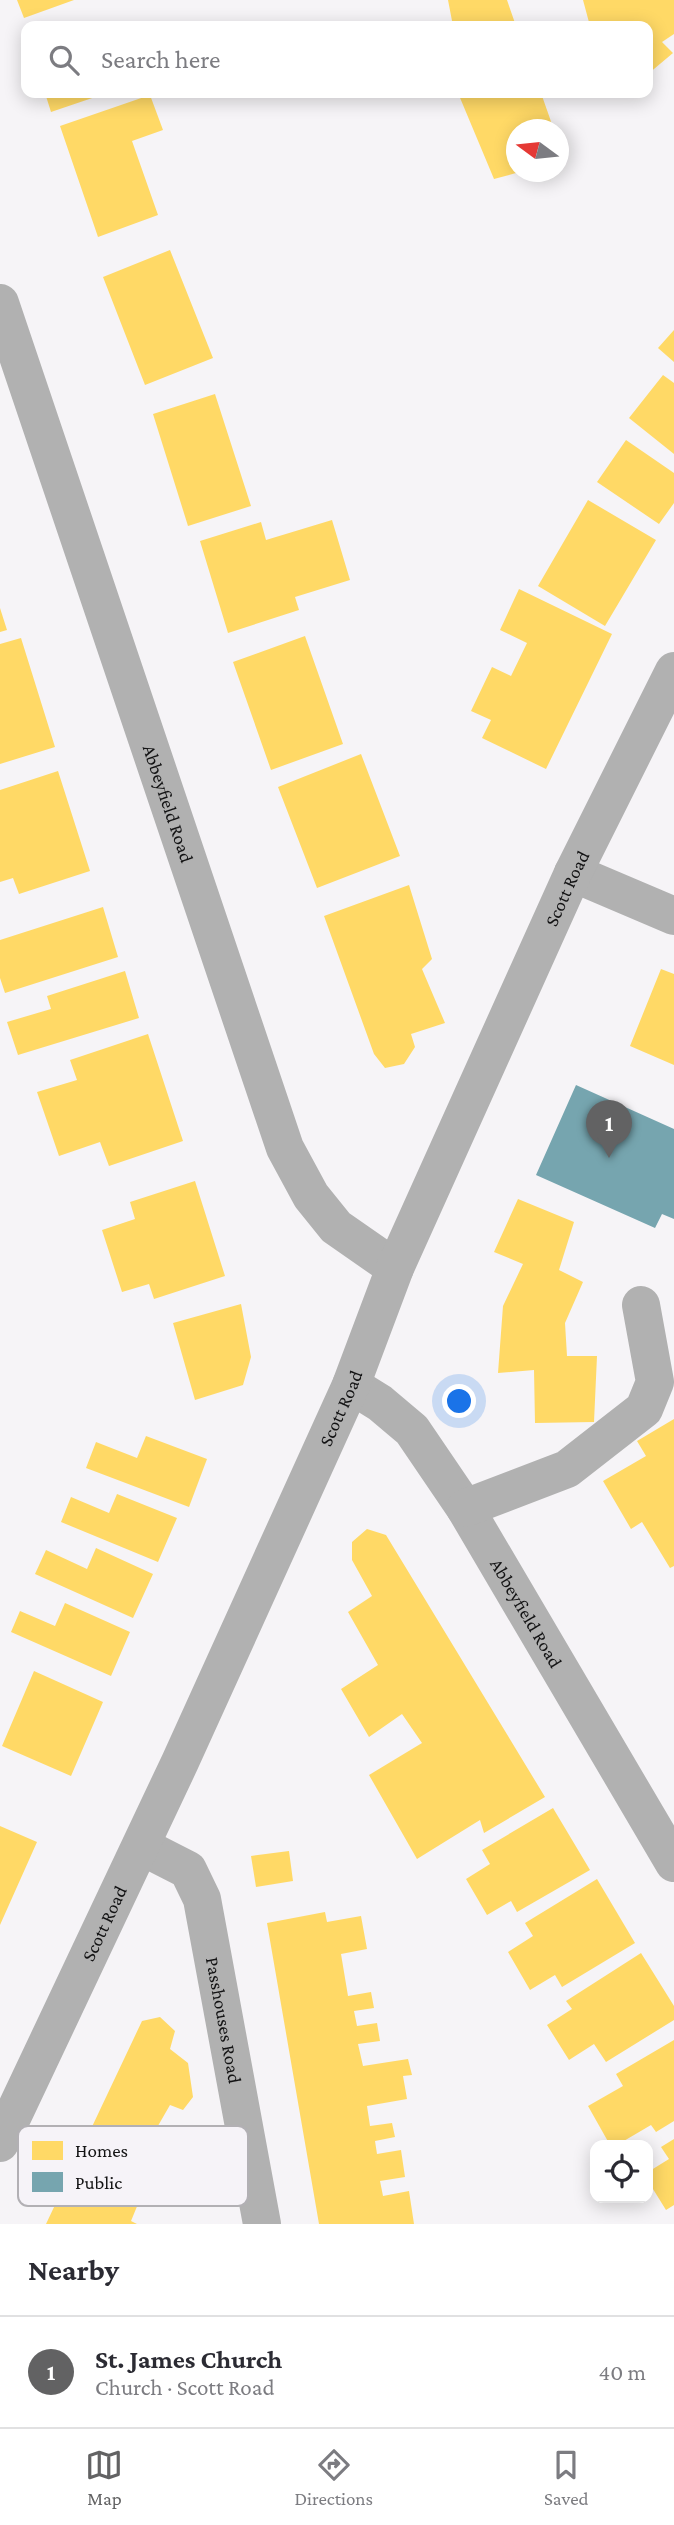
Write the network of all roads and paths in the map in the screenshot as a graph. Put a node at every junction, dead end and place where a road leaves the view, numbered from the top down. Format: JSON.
{"nodes":[{"id":1,"x":0,"y":303,"type":"edge"},
{"id":2,"x":674,"y":671,"type":"edge"},
{"id":3,"x":573,"y":873,"type":"junction"},
{"id":4,"x":674,"y":916,"type":"edge"},
{"id":5,"x":395,"y":1268,"type":"junction"},
{"id":6,"x":641,"y":1304,"type":"dead end"},
{"id":7,"x":351,"y":1385,"type":"junction"},
{"id":8,"x":465,"y":1508,"type":"junction"},
{"id":9,"x":141,"y":1846,"type":"junction"},
{"id":10,"x":674,"y":1863,"type":"edge"},
{"id":11,"x":244,"y":2126,"type":"edge"},
{"id":12,"x":0,"y":2143,"type":"edge"},
{"id":13,"x":248,"y":2148,"type":"edge"},
{"id":14,"x":262,"y":2224,"type":"edge"}],
"edges":[{"from":1,"to":5,"type":"street","name":"Abbeyfield Road"},
{"from":2,"to":3,"type":"street","name":"Scott Road"},
{"from":3,"to":4,"type":"street"},
{"from":3,"to":5,"type":"street","name":"Scott Road"},
{"from":5,"to":7,"type":"street","name":"Scott Road"},
{"from":6,"to":8,"type":"street"},
{"from":7,"to":8,"type":"street","name":"Abbeyfield Road"},
{"from":7,"to":9,"type":"street","name":"Scott Road"},
{"from":8,"to":10,"type":"street","name":"Abbeyfield Road"},
{"from":9,"to":11,"type":"street","name":"Passhouses Road"},
{"from":9,"to":12,"type":"street","name":"Scott Road"},
{"from":13,"to":14,"type":"street","name":"Passhouses Road"}]}
